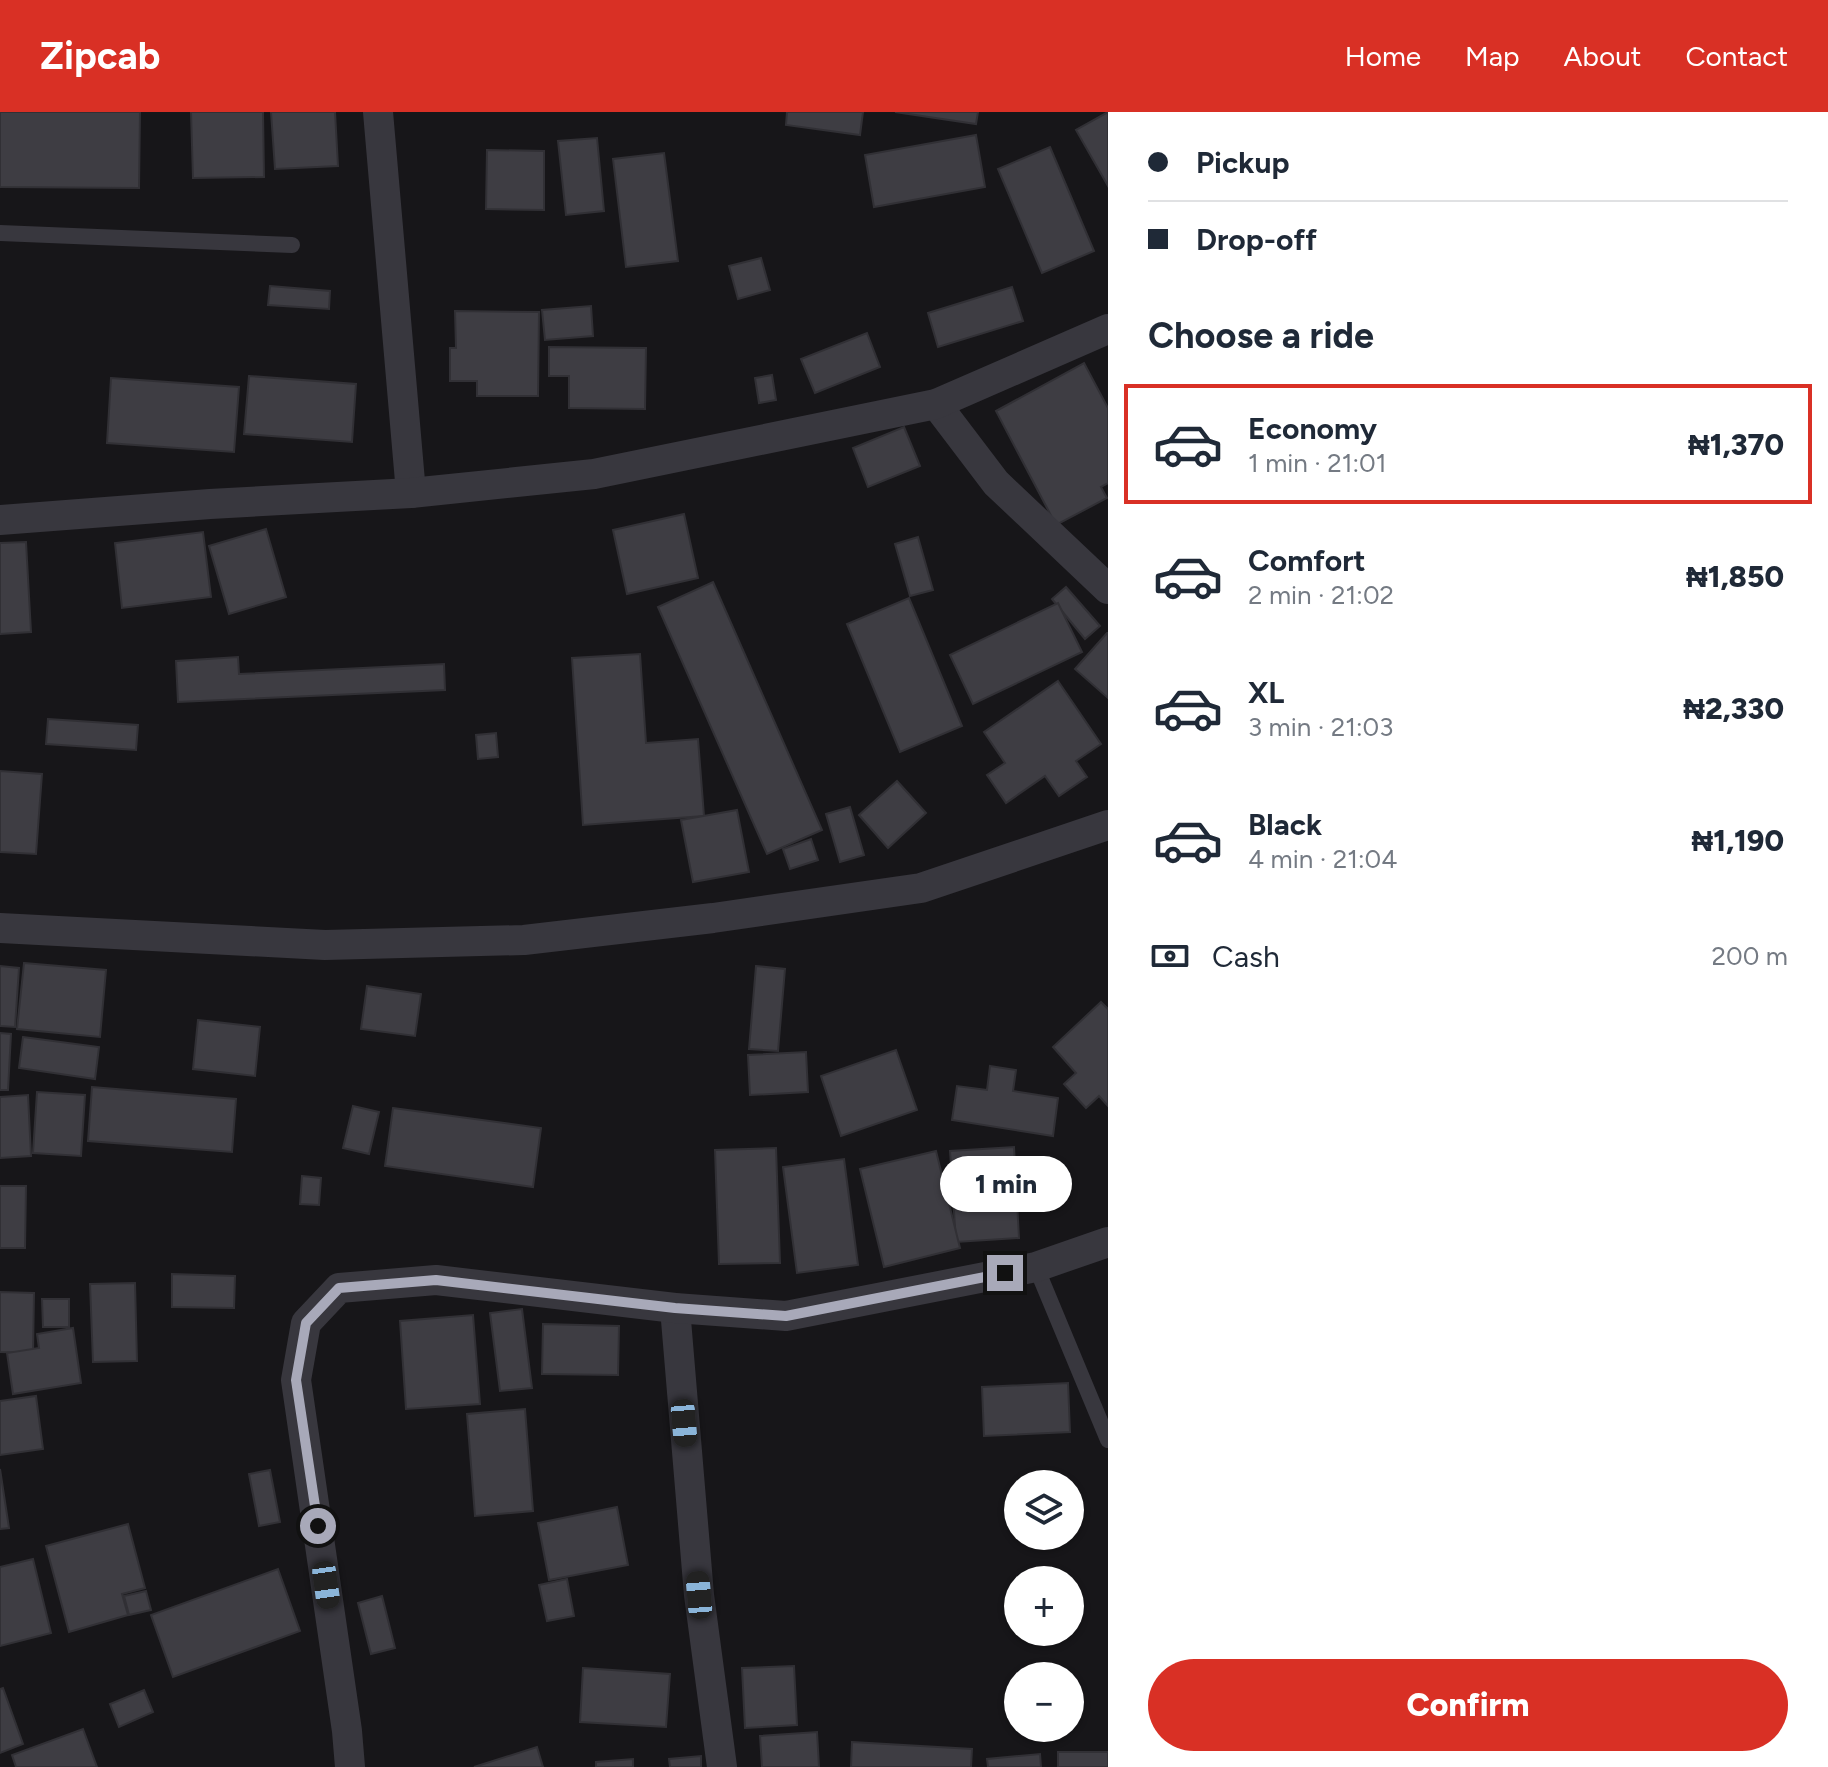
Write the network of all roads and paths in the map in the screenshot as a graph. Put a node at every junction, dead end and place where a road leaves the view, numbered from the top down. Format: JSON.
{"nodes":[{"id":1,"x":378,"y":112,"type":"edge"},
{"id":2,"x":0,"y":233,"type":"edge"},
{"id":3,"x":292,"y":245,"type":"dead end"},
{"id":4,"x":1108,"y":329,"type":"edge"},
{"id":5,"x":936,"y":404,"type":"junction"},
{"id":6,"x":411,"y":493,"type":"junction"},
{"id":7,"x":0,"y":520,"type":"edge"},
{"id":8,"x":1108,"y":589,"type":"edge"},
{"id":9,"x":1108,"y":825,"type":"edge"},
{"id":10,"x":0,"y":928,"type":"edge"},
{"id":11,"x":1108,"y":1242,"type":"edge"},
{"id":12,"x":1036,"y":1267,"type":"junction"},
{"id":13,"x":675,"y":1308,"type":"junction"},
{"id":14,"x":1108,"y":1440,"type":"edge"},
{"id":15,"x":350,"y":1767,"type":"edge"},
{"id":16,"x":722,"y":1767,"type":"edge"}],
"edges":[{"from":1,"to":6,"type":"street"},
{"from":2,"to":3,"type":"lane"},
{"from":4,"to":5,"type":"street"},
{"from":5,"to":6,"type":"street"},
{"from":5,"to":8,"type":"street"},
{"from":6,"to":7,"type":"street"},
{"from":9,"to":10,"type":"street"},
{"from":11,"to":12,"type":"street"},
{"from":12,"to":13,"type":"street"},
{"from":12,"to":14,"type":"lane"},
{"from":13,"to":15,"type":"street"},
{"from":13,"to":16,"type":"street"}]}
